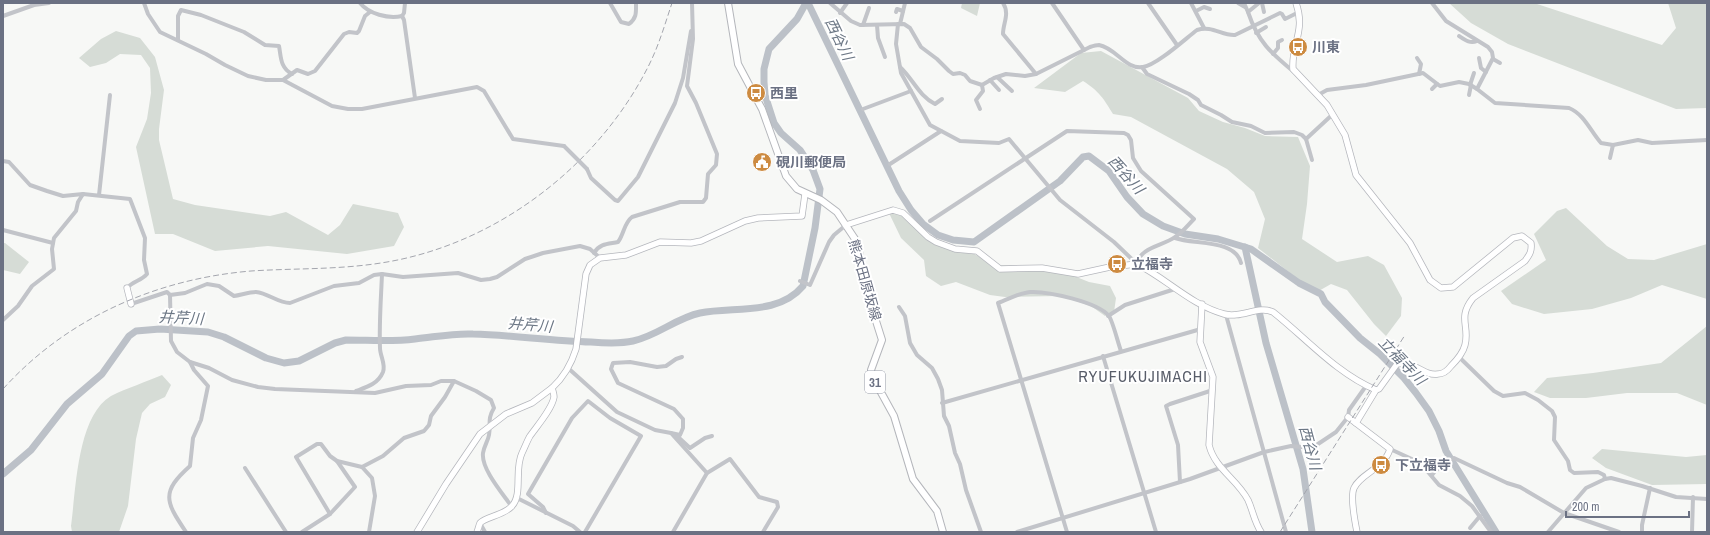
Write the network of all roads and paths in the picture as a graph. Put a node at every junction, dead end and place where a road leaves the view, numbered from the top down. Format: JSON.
{"nodes":[{"id":1,"x":49,"y":3,"type":"edge"},
{"id":2,"x":144,"y":3,"type":"edge"},
{"id":3,"x":360,"y":3,"type":"edge"},
{"id":4,"x":405,"y":3,"type":"edge"},
{"id":5,"x":610,"y":3,"type":"edge"},
{"id":6,"x":636,"y":3,"type":"edge"},
{"id":7,"x":692,"y":3,"type":"edge"},
{"id":8,"x":728,"y":3,"type":"edge"},
{"id":9,"x":830,"y":3,"type":"edge"},
{"id":10,"x":847,"y":3,"type":"edge"},
{"id":11,"x":905,"y":3,"type":"edge"},
{"id":12,"x":1004,"y":3,"type":"edge"},
{"id":13,"x":1052,"y":3,"type":"edge"},
{"id":14,"x":1148,"y":3,"type":"edge"},
{"id":15,"x":1191,"y":3,"type":"edge"},
{"id":16,"x":1238,"y":3,"type":"edge"},
{"id":17,"x":1260,"y":3,"type":"edge"},
{"id":18,"x":1296,"y":3,"type":"edge"},
{"id":19,"x":1432,"y":3,"type":"edge"},
{"id":20,"x":869,"y":8,"type":"dead end"},
{"id":21,"x":1246,"y":8,"type":"edge"},
{"id":22,"x":1210,"y":9,"type":"dead end"},
{"id":23,"x":904,"y":11,"type":"junction"},
{"id":24,"x":1196,"y":11,"type":"junction"},
{"id":25,"x":370,"y":12,"type":"junction"},
{"id":26,"x":896,"y":12,"type":"dead end"},
{"id":27,"x":1264,"y":12,"type":"dead end"},
{"id":28,"x":1299,"y":12,"type":"junction"},
{"id":29,"x":840,"y":13,"type":"junction"},
{"id":30,"x":3,"y":16,"type":"edge"},
{"id":31,"x":402,"y":16,"type":"junction"},
{"id":32,"x":899,"y":24,"type":"junction"},
{"id":33,"x":863,"y":25,"type":"junction"},
{"id":34,"x":877,"y":25,"type":"junction"},
{"id":35,"x":692,"y":26,"type":"junction"},
{"id":36,"x":1252,"y":27,"type":"junction"},
{"id":37,"x":1266,"y":27,"type":"dead end"},
{"id":38,"x":1204,"y":28,"type":"junction"},
{"id":39,"x":1256,"y":33,"type":"junction"},
{"id":40,"x":1459,"y":36,"type":"dead end"},
{"id":41,"x":178,"y":40,"type":"junction"},
{"id":42,"x":1282,"y":40,"type":"dead end"},
{"id":43,"x":1477,"y":41,"type":"junction"},
{"id":44,"x":1177,"y":45,"type":"junction"},
{"id":45,"x":1084,"y":50,"type":"junction"},
{"id":46,"x":1272,"y":54,"type":"junction"},
{"id":47,"x":885,"y":57,"type":"dead end"},
{"id":48,"x":1417,"y":58,"type":"dead end"},
{"id":49,"x":1479,"y":58,"type":"dead end"},
{"id":50,"x":1492,"y":59,"type":"junction"},
{"id":51,"x":1500,"y":63,"type":"dead end"},
{"id":52,"x":900,"y":67,"type":"junction"},
{"id":53,"x":1142,"y":67,"type":"junction"},
{"id":54,"x":1486,"y":72,"type":"junction"},
{"id":55,"x":1474,"y":73,"type":"dead end"},
{"id":56,"x":292,"y":74,"type":"junction"},
{"id":57,"x":1036,"y":74,"type":"junction"},
{"id":58,"x":1419,"y":74,"type":"junction"},
{"id":59,"x":1297,"y":75,"type":"junction"},
{"id":60,"x":997,"y":77,"type":"junction"},
{"id":61,"x":283,"y":80,"type":"junction"},
{"id":62,"x":990,"y":80,"type":"junction"},
{"id":63,"x":1437,"y":84,"type":"junction"},
{"id":64,"x":982,"y":85,"type":"junction"},
{"id":65,"x":1470,"y":85,"type":"junction"},
{"id":66,"x":1432,"y":89,"type":"dead end"},
{"id":67,"x":1477,"y":89,"type":"junction"},
{"id":68,"x":999,"y":90,"type":"dead end"},
{"id":69,"x":910,"y":91,"type":"junction"},
{"id":70,"x":1012,"y":91,"type":"dead end"},
{"id":71,"x":110,"y":95,"type":"dead end"},
{"id":72,"x":1318,"y":95,"type":"junction"},
{"id":73,"x":1470,"y":95,"type":"dead end"},
{"id":74,"x":414,"y":98,"type":"junction"},
{"id":75,"x":942,"y":99,"type":"dead end"},
{"id":76,"x":863,"y":108,"type":"dead end"},
{"id":77,"x":980,"y":109,"type":"dead end"},
{"id":78,"x":1333,"y":114,"type":"junction"},
{"id":79,"x":941,"y":131,"type":"junction"},
{"id":80,"x":1306,"y":139,"type":"junction"},
{"id":81,"x":1707,"y":140,"type":"edge"},
{"id":82,"x":1612,"y":146,"type":"junction"},
{"id":83,"x":1026,"y":158,"type":"junction"},
{"id":84,"x":1610,"y":158,"type":"dead end"},
{"id":85,"x":1312,"y":160,"type":"dead end"},
{"id":86,"x":3,"y":161,"type":"edge"},
{"id":87,"x":890,"y":164,"type":"dead end"},
{"id":88,"x":83,"y":194,"type":"junction"},
{"id":89,"x":805,"y":194,"type":"junction"},
{"id":90,"x":99,"y":195,"type":"junction"},
{"id":91,"x":930,"y":220,"type":"dead end"},
{"id":92,"x":846,"y":225,"type":"junction"},
{"id":93,"x":3,"y":230,"type":"edge"},
{"id":94,"x":1175,"y":238,"type":"junction"},
{"id":95,"x":53,"y":243,"type":"junction"},
{"id":96,"x":594,"y":253,"type":"junction"},
{"id":97,"x":600,"y":258,"type":"junction"},
{"id":98,"x":1241,"y":263,"type":"dead end"},
{"id":99,"x":1137,"y":264,"type":"junction"},
{"id":100,"x":382,"y":274,"type":"junction"},
{"id":101,"x":800,"y":281,"type":"dead end"},
{"id":102,"x":127,"y":288,"type":"joint"},
{"id":103,"x":1175,"y":289,"type":"junction"},
{"id":104,"x":170,"y":295,"type":"junction"},
{"id":105,"x":132,"y":304,"type":"joint"},
{"id":106,"x":1202,"y":304,"type":"junction"},
{"id":107,"x":899,"y":307,"type":"dead end"},
{"id":108,"x":1226,"y":315,"type":"junction"},
{"id":109,"x":1108,"y":316,"type":"junction"},
{"id":110,"x":3,"y":320,"type":"edge"},
{"id":111,"x":1200,"y":329,"type":"junction"},
{"id":112,"x":1122,"y":351,"type":"junction"},
{"id":113,"x":1103,"y":356,"type":"junction"},
{"id":114,"x":682,"y":357,"type":"dead end"},
{"id":115,"x":1458,"y":357,"type":"junction"},
{"id":116,"x":190,"y":362,"type":"junction"},
{"id":117,"x":568,"y":368,"type":"junction"},
{"id":118,"x":454,"y":381,"type":"junction"},
{"id":119,"x":1022,"y":381,"type":"junction"},
{"id":120,"x":1366,"y":386,"type":"junction"},
{"id":121,"x":552,"y":388,"type":"junction"},
{"id":122,"x":1212,"y":390,"type":"junction"},
{"id":123,"x":1376,"y":390,"type":"junction"},
{"id":124,"x":354,"y":392,"type":"junction"},
{"id":125,"x":942,"y":404,"type":"junction"},
{"id":126,"x":1348,"y":417,"type":"junction"},
{"id":127,"x":1356,"y":423,"type":"junction"},
{"id":128,"x":490,"y":425,"type":"junction"},
{"id":129,"x":671,"y":433,"type":"junction"},
{"id":130,"x":712,"y":436,"type":"dead end"},
{"id":131,"x":1390,"y":449,"type":"junction"},
{"id":132,"x":1264,"y":452,"type":"junction"},
{"id":133,"x":337,"y":461,"type":"junction"},
{"id":134,"x":362,"y":467,"type":"junction"},
{"id":135,"x":1220,"y":467,"type":"junction"},
{"id":136,"x":245,"y":468,"type":"dead end"},
{"id":137,"x":707,"y":472,"type":"junction"},
{"id":138,"x":1432,"y":475,"type":"junction"},
{"id":139,"x":1605,"y":479,"type":"junction"},
{"id":140,"x":1180,"y":482,"type":"junction"},
{"id":141,"x":1650,"y":488,"type":"junction"},
{"id":142,"x":1144,"y":494,"type":"junction"},
{"id":143,"x":1693,"y":497,"type":"junction"},
{"id":144,"x":517,"y":498,"type":"junction"},
{"id":145,"x":1707,"y":499,"type":"edge"},
{"id":146,"x":512,"y":508,"type":"junction"},
{"id":147,"x":546,"y":513,"type":"junction"},
{"id":148,"x":1564,"y":513,"type":"junction"},
{"id":149,"x":330,"y":514,"type":"junction"},
{"id":150,"x":1480,"y":516,"type":"junction"},
{"id":151,"x":1063,"y":518,"type":"junction"},
{"id":152,"x":480,"y":523,"type":"junction"},
{"id":153,"x":1470,"y":528,"type":"dead end"},
{"id":154,"x":186,"y":532,"type":"edge"},
{"id":155,"x":286,"y":532,"type":"edge"},
{"id":156,"x":302,"y":532,"type":"edge"},
{"id":157,"x":369,"y":532,"type":"edge"},
{"id":158,"x":418,"y":532,"type":"edge"},
{"id":159,"x":477,"y":532,"type":"edge"},
{"id":160,"x":485,"y":532,"type":"edge"},
{"id":161,"x":580,"y":532,"type":"edge"},
{"id":162,"x":585,"y":532,"type":"edge"},
{"id":163,"x":673,"y":532,"type":"edge"},
{"id":164,"x":762,"y":532,"type":"edge"},
{"id":165,"x":943,"y":532,"type":"edge"},
{"id":166,"x":982,"y":532,"type":"edge"},
{"id":167,"x":1018,"y":532,"type":"edge"},
{"id":168,"x":1068,"y":532,"type":"edge"},
{"id":169,"x":1156,"y":532,"type":"edge"},
{"id":170,"x":1261,"y":532,"type":"edge"},
{"id":171,"x":1286,"y":532,"type":"edge"},
{"id":172,"x":1357,"y":532,"type":"edge"},
{"id":173,"x":1491,"y":532,"type":"edge"},
{"id":174,"x":1548,"y":532,"type":"edge"},
{"id":175,"x":1619,"y":532,"type":"edge"},
{"id":176,"x":1642,"y":532,"type":"edge"},
{"id":177,"x":1692,"y":532,"type":"edge"}],
"edges":[{"from":1,"to":30,"type":"street"},
{"from":2,"to":41,"type":"street"},
{"from":3,"to":25,"type":"street"},
{"from":4,"to":31,"type":"street"},
{"from":5,"to":6,"type":"street"},
{"from":7,"to":35,"type":"street"},
{"from":8,"to":89,"type":"main road","name":"熊本田原坂線","number":"31"},
{"from":9,"to":29,"type":"street"},
{"from":10,"to":29,"type":"street"},
{"from":11,"to":23,"type":"street"},
{"from":12,"to":57,"type":"street"},
{"from":13,"to":45,"type":"street"},
{"from":14,"to":44,"type":"street"},
{"from":15,"to":24,"type":"street"},
{"from":16,"to":21,"type":"street"},
{"from":17,"to":21,"type":"street"},
{"from":17,"to":27,"type":"street"},
{"from":18,"to":28,"type":"street"},
{"from":19,"to":43,"type":"street"},
{"from":20,"to":33,"type":"street"},
{"from":21,"to":36,"type":"street"},
{"from":22,"to":24,"type":"street"},
{"from":23,"to":26,"type":"street"},
{"from":23,"to":32,"type":"street"},
{"from":24,"to":38,"type":"street"},
{"from":25,"to":31,"type":"street"},
{"from":25,"to":56,"type":"street"},
{"from":28,"to":36,"type":"street"},
{"from":28,"to":59,"type":"street"},
{"from":29,"to":33,"type":"street"},
{"from":31,"to":74,"type":"street"},
{"from":32,"to":34,"type":"street"},
{"from":32,"to":52,"type":"street"},
{"from":32,"to":64,"type":"street"},
{"from":33,"to":34,"type":"street"},
{"from":34,"to":47,"type":"street"},
{"from":35,"to":74,"type":"street","bridge":true},
{"from":35,"to":96,"type":"street"},
{"from":36,"to":38,"type":"street"},
{"from":36,"to":39,"type":"street"},
{"from":37,"to":39,"type":"street"},
{"from":38,"to":44,"type":"street"},
{"from":39,"to":46,"type":"street"},
{"from":40,"to":43,"type":"street"},
{"from":41,"to":56,"type":"street"},
{"from":41,"to":61,"type":"street"},
{"from":42,"to":46,"type":"street"},
{"from":43,"to":50,"type":"street"},
{"from":44,"to":53,"type":"street"},
{"from":45,"to":53,"type":"street"},
{"from":45,"to":57,"type":"street"},
{"from":46,"to":59,"type":"street"},
{"from":48,"to":58,"type":"street"},
{"from":49,"to":54,"type":"street"},
{"from":50,"to":51,"type":"street"},
{"from":50,"to":54,"type":"street"},
{"from":52,"to":69,"type":"street"},
{"from":52,"to":75,"type":"street"},
{"from":53,"to":80,"type":"street"},
{"from":54,"to":67,"type":"street"},
{"from":55,"to":65,"type":"street"},
{"from":56,"to":61,"type":"street"},
{"from":57,"to":60,"type":"street"},
{"from":58,"to":63,"type":"street"},
{"from":58,"to":72,"type":"street"},
{"from":59,"to":72,"type":"street"},
{"from":60,"to":62,"type":"street"},
{"from":60,"to":70,"type":"street"},
{"from":61,"to":74,"type":"street"},
{"from":62,"to":64,"type":"street"},
{"from":62,"to":68,"type":"street"},
{"from":63,"to":65,"type":"street"},
{"from":63,"to":66,"type":"street"},
{"from":64,"to":77,"type":"street"},
{"from":65,"to":67,"type":"street"},
{"from":65,"to":73,"type":"street"},
{"from":67,"to":82,"type":"street"},
{"from":69,"to":76,"type":"street"},
{"from":69,"to":79,"type":"street"},
{"from":71,"to":90,"type":"street"},
{"from":72,"to":78,"type":"street"},
{"from":78,"to":80,"type":"street"},
{"from":78,"to":115,"type":"street"},
{"from":79,"to":83,"type":"street"},
{"from":79,"to":87,"type":"street"},
{"from":80,"to":85,"type":"street"},
{"from":81,"to":82,"type":"street"},
{"from":82,"to":84,"type":"street"},
{"from":83,"to":91,"type":"street"},
{"from":83,"to":94,"type":"street"},
{"from":83,"to":99,"type":"street"},
{"from":86,"to":88,"type":"street"},
{"from":88,"to":90,"type":"street"},
{"from":88,"to":95,"type":"street"},
{"from":89,"to":92,"type":"main road","name":"熊本田原坂線","number":"31"},
{"from":89,"to":97,"type":"street"},
{"from":90,"to":102,"type":"street"},
{"from":92,"to":99,"type":"street"},
{"from":92,"to":101,"type":"street"},
{"from":92,"to":165,"type":"main road","name":"熊本田原坂線","number":"31"},
{"from":93,"to":95,"type":"street"},
{"from":94,"to":98,"type":"street"},
{"from":94,"to":99,"type":"street"},
{"from":95,"to":110,"type":"street"},
{"from":96,"to":97,"type":"street"},
{"from":96,"to":100,"type":"street"},
{"from":97,"to":117,"type":"street"},
{"from":99,"to":103,"type":"street"},
{"from":100,"to":104,"type":"street"},
{"from":100,"to":124,"type":"street"},
{"from":102,"to":105,"type":"street"},
{"from":103,"to":106,"type":"street"},
{"from":103,"to":109,"type":"street"},
{"from":104,"to":105,"type":"street"},
{"from":104,"to":116,"type":"street"},
{"from":106,"to":108,"type":"street"},
{"from":106,"to":111,"type":"street"},
{"from":107,"to":125,"type":"street"},
{"from":108,"to":120,"type":"street"},
{"from":108,"to":132,"type":"street"},
{"from":109,"to":112,"type":"street"},
{"from":109,"to":119,"type":"street"},
{"from":111,"to":112,"type":"street"},
{"from":111,"to":122,"type":"street"},
{"from":112,"to":113,"type":"street"},
{"from":113,"to":119,"type":"street"},
{"from":113,"to":142,"type":"street"},
{"from":114,"to":129,"type":"street"},
{"from":115,"to":123,"type":"street"},
{"from":115,"to":139,"type":"street"},
{"from":116,"to":124,"type":"street"},
{"from":116,"to":154,"type":"street"},
{"from":117,"to":121,"type":"street"},
{"from":117,"to":129,"type":"street"},
{"from":118,"to":124,"type":"street"},
{"from":118,"to":128,"type":"street"},
{"from":118,"to":134,"type":"street"},
{"from":119,"to":125,"type":"street"},
{"from":119,"to":151,"type":"street"},
{"from":120,"to":123,"type":"street"},
{"from":120,"to":126,"type":"street"},
{"from":121,"to":128,"type":"street"},
{"from":121,"to":144,"type":"street"},
{"from":122,"to":135,"type":"street"},
{"from":122,"to":140,"type":"street"},
{"from":123,"to":127,"type":"street"},
{"from":125,"to":166,"type":"street"},
{"from":126,"to":127,"type":"street"},
{"from":126,"to":132,"type":"street"},
{"from":127,"to":131,"type":"street"},
{"from":128,"to":146,"type":"street"},
{"from":128,"to":158,"type":"street"},
{"from":129,"to":130,"type":"street"},
{"from":129,"to":137,"type":"street"},
{"from":131,"to":138,"type":"street"},
{"from":131,"to":172,"type":"street"},
{"from":132,"to":135,"type":"street"},
{"from":132,"to":171,"type":"street"},
{"from":133,"to":134,"type":"street"},
{"from":133,"to":149,"type":"street"},
{"from":133,"to":149,"type":"street"},
{"from":134,"to":157,"type":"street"},
{"from":135,"to":140,"type":"street"},
{"from":135,"to":170,"type":"street"},
{"from":136,"to":155,"type":"street"},
{"from":137,"to":163,"type":"street"},
{"from":137,"to":164,"type":"street"},
{"from":138,"to":148,"type":"street"},
{"from":138,"to":150,"type":"street"},
{"from":139,"to":141,"type":"street"},
{"from":139,"to":148,"type":"street"},
{"from":140,"to":142,"type":"street"},
{"from":141,"to":143,"type":"street"},
{"from":141,"to":176,"type":"street"},
{"from":142,"to":151,"type":"street"},
{"from":142,"to":169,"type":"street"},
{"from":143,"to":145,"type":"street"},
{"from":143,"to":177,"type":"street"},
{"from":144,"to":146,"type":"street"},
{"from":144,"to":147,"type":"street"},
{"from":146,"to":152,"type":"street"},
{"from":147,"to":161,"type":"street"},
{"from":147,"to":162,"type":"street"},
{"from":148,"to":174,"type":"street"},
{"from":148,"to":175,"type":"street"},
{"from":149,"to":156,"type":"street"},
{"from":150,"to":153,"type":"street"},
{"from":150,"to":173,"type":"street"},
{"from":151,"to":167,"type":"street"},
{"from":151,"to":168,"type":"street"},
{"from":152,"to":159,"type":"street"},
{"from":152,"to":160,"type":"street"}]}
